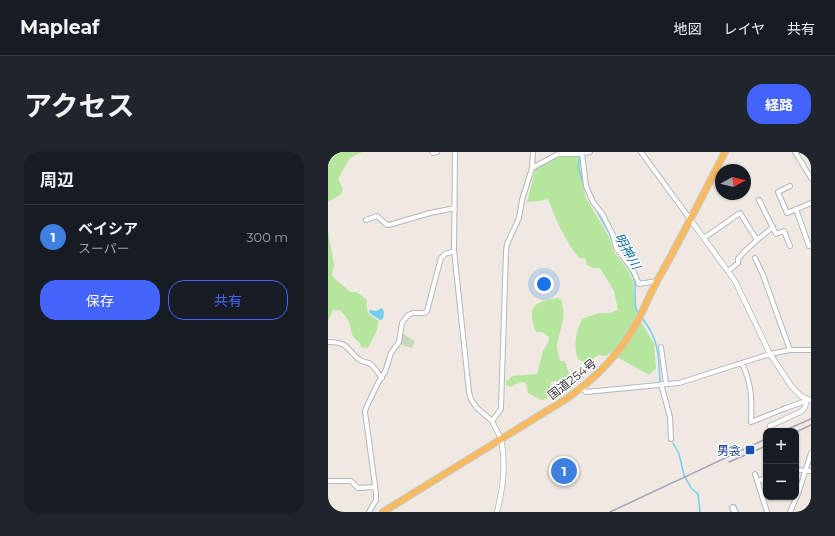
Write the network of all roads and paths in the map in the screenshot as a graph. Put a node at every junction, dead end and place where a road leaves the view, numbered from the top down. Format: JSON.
{"nodes":[{"id":1,"x":432,"y":152,"type":"edge"},
{"id":2,"x":437,"y":152,"type":"edge"},
{"id":3,"x":455,"y":152,"type":"edge"},
{"id":4,"x":533,"y":152,"type":"edge"},
{"id":5,"x":590,"y":152,"type":"edge"},
{"id":6,"x":641,"y":152,"type":"edge"},
{"id":7,"x":725,"y":152,"type":"edge"},
{"id":8,"x":795,"y":152,"type":"edge"},
{"id":9,"x":580,"y":154,"type":"junction"},
{"id":10,"x":532,"y":168,"type":"junction"},
{"id":11,"x":811,"y":178,"type":"edge"},
{"id":12,"x":790,"y":186,"type":"dead end"},
{"id":13,"x":759,"y":200,"type":"dead end"},
{"id":14,"x":811,"y":203,"type":"edge"},
{"id":15,"x":454,"y":208,"type":"junction"},
{"id":16,"x":796,"y":209,"type":"junction"},
{"id":17,"x":690,"y":219,"type":"junction"},
{"id":18,"x":366,"y":220,"type":"dead end"},
{"id":19,"x":772,"y":227,"type":"junction"},
{"id":20,"x":704,"y":238,"type":"junction"},
{"id":21,"x":757,"y":240,"type":"junction"},
{"id":22,"x":811,"y":245,"type":"edge"},
{"id":23,"x":790,"y":246,"type":"dead end"},
{"id":24,"x":454,"y":251,"type":"junction"},
{"id":25,"x":755,"y":258,"type":"dead end"},
{"id":26,"x":728,"y":271,"type":"junction"},
{"id":27,"x":657,"y":281,"type":"junction"},
{"id":28,"x":328,"y":342,"type":"edge"},
{"id":29,"x":661,"y":347,"type":"dead end"},
{"id":30,"x":790,"y":350,"type":"junction"},
{"id":31,"x":811,"y":350,"type":"edge"},
{"id":32,"x":770,"y":354,"type":"junction"},
{"id":33,"x":742,"y":363,"type":"junction"},
{"id":34,"x":382,"y":378,"type":"junction"},
{"id":35,"x":663,"y":384,"type":"junction"},
{"id":36,"x":582,"y":388,"type":"junction"},
{"id":37,"x":809,"y":400,"type":"edge"},
{"id":38,"x":492,"y":422,"type":"junction"},
{"id":39,"x":770,"y":426,"type":"dead end"},
{"id":40,"x":501,"y":439,"type":"junction"},
{"id":41,"x":671,"y":439,"type":"dead end"},
{"id":42,"x":811,"y":453,"type":"edge"},
{"id":43,"x":799,"y":470,"type":"edge"},
{"id":44,"x":805,"y":470,"type":"junction"},
{"id":45,"x":811,"y":471,"type":"edge"},
{"id":46,"x":755,"y":474,"type":"dead end"},
{"id":47,"x":763,"y":479,"type":"edge"},
{"id":48,"x":328,"y":481,"type":"edge"},
{"id":49,"x":758,"y":481,"type":"junction"},
{"id":50,"x":375,"y":487,"type":"junction"},
{"id":51,"x":369,"y":512,"type":"edge"},
{"id":52,"x":383,"y":512,"type":"edge"},
{"id":53,"x":497,"y":512,"type":"edge"},
{"id":54,"x":767,"y":512,"type":"edge"},
{"id":55,"x":790,"y":512,"type":"edge"}],
"edges":[{"from":1,"to":2,"type":"street"},
{"from":3,"to":15,"type":"street"},
{"from":4,"to":10,"type":"street"},
{"from":5,"to":9,"type":"street"},
{"from":6,"to":17,"type":"street"},
{"from":7,"to":17,"type":"highway","name":"国道254号"},
{"from":8,"to":11,"type":"street"},
{"from":9,"to":10,"type":"street"},
{"from":9,"to":27,"type":"street"},
{"from":10,"to":38,"type":"street"},
{"from":12,"to":16,"type":"street"},
{"from":13,"to":19,"type":"street"},
{"from":14,"to":16,"type":"street"},
{"from":15,"to":18,"type":"street"},
{"from":15,"to":24,"type":"street"},
{"from":16,"to":22,"type":"street"},
{"from":17,"to":20,"type":"street"},
{"from":17,"to":27,"type":"highway","name":"国道254号"},
{"from":19,"to":21,"type":"street"},
{"from":19,"to":23,"type":"street"},
{"from":20,"to":21,"type":"street"},
{"from":20,"to":26,"type":"street"},
{"from":21,"to":26,"type":"street"},
{"from":24,"to":34,"type":"street"},
{"from":24,"to":38,"type":"street"},
{"from":25,"to":30,"type":"street"},
{"from":26,"to":32,"type":"street"},
{"from":27,"to":36,"type":"highway","name":"国道254号"},
{"from":28,"to":34,"type":"street"},
{"from":29,"to":35,"type":"street"},
{"from":30,"to":31,"type":"street"},
{"from":30,"to":32,"type":"street"},
{"from":32,"to":33,"type":"street"},
{"from":32,"to":37,"type":"street"},
{"from":33,"to":35,"type":"street"},
{"from":33,"to":37,"type":"street"},
{"from":34,"to":50,"type":"street"},
{"from":35,"to":36,"type":"street"},
{"from":35,"to":41,"type":"street"},
{"from":36,"to":40,"type":"highway","name":"国道254号"},
{"from":37,"to":39,"type":"street"},
{"from":38,"to":40,"type":"street"},
{"from":40,"to":52,"type":"highway","name":"国道254号"},
{"from":40,"to":53,"type":"street"},
{"from":42,"to":44,"type":"street"},
{"from":43,"to":44,"type":"street"},
{"from":44,"to":45,"type":"street"},
{"from":44,"to":55,"type":"street"},
{"from":46,"to":49,"type":"street"},
{"from":47,"to":49,"type":"street"},
{"from":48,"to":50,"type":"street"},
{"from":49,"to":54,"type":"street"},
{"from":50,"to":51,"type":"street"}]}
